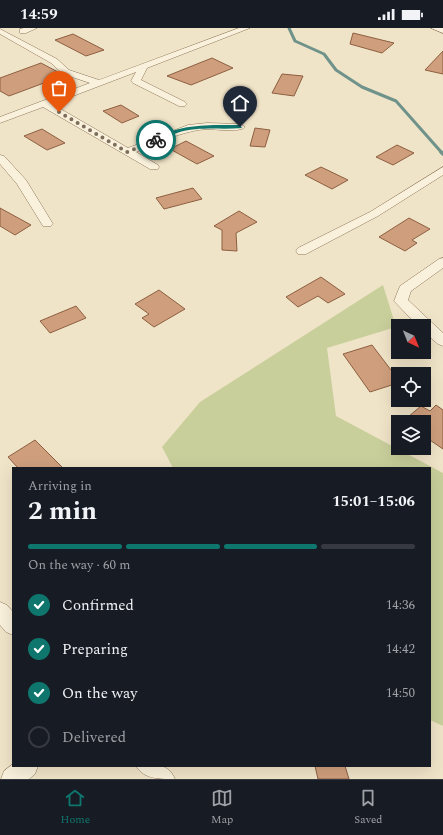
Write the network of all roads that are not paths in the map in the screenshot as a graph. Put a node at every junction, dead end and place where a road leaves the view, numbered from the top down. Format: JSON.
{"nodes":[{"id":1,"x":33,"y":28,"type":"edge"},
{"id":2,"x":435,"y":28,"type":"edge"},
{"id":3,"x":240,"y":29,"type":"edge"},
{"id":4,"x":0,"y":31,"type":"edge"},
{"id":5,"x":23,"y":31,"type":"dead end"},
{"id":6,"x":443,"y":31,"type":"edge"},
{"id":7,"x":201,"y":36,"type":"dead end"},
{"id":8,"x":213,"y":40,"type":"junction"},
{"id":9,"x":143,"y":67,"type":"junction"},
{"id":10,"x":99,"y":83,"type":"junction"},
{"id":11,"x":45,"y":104,"type":"junction"},
{"id":12,"x":182,"y":104,"type":"dead end"},
{"id":13,"x":0,"y":120,"type":"edge"},
{"id":14,"x":240,"y":127,"type":"dead end"},
{"id":15,"x":127,"y":152,"type":"junction"},
{"id":16,"x":0,"y":158,"type":"edge"},
{"id":17,"x":154,"y":167,"type":"dead end"},
{"id":18,"x":443,"y":170,"type":"edge"},
{"id":19,"x":47,"y":224,"type":"dead end"},
{"id":20,"x":302,"y":251,"type":"dead end"},
{"id":21,"x":443,"y":262,"type":"edge"},
{"id":22,"x":443,"y":341,"type":"edge"},
{"id":23,"x":0,"y":610,"type":"edge"},
{"id":24,"x":12,"y":625,"type":"edge"},
{"id":25,"x":26,"y":767,"type":"edge"},
{"id":26,"x":148,"y":767,"type":"edge"},
{"id":27,"x":12,"y":779,"type":"edge"},
{"id":28,"x":164,"y":779,"type":"edge"}],
"edges":[{"from":1,"to":5,"type":"street"},
{"from":2,"to":6,"type":"street"},
{"from":3,"to":8,"type":"street"},
{"from":4,"to":10,"type":"street"},
{"from":7,"to":8,"type":"street"},
{"from":8,"to":9,"type":"street"},
{"from":9,"to":10,"type":"street"},
{"from":9,"to":12,"type":"street"},
{"from":10,"to":11,"type":"street"},
{"from":11,"to":13,"type":"street"},
{"from":11,"to":15,"type":"street"},
{"from":14,"to":15,"type":"street"},
{"from":15,"to":17,"type":"street"},
{"from":16,"to":19,"type":"street"},
{"from":18,"to":20,"type":"street"},
{"from":21,"to":22,"type":"street"},
{"from":23,"to":24,"type":"street"},
{"from":25,"to":27,"type":"street"},
{"from":26,"to":28,"type":"street"}]}
